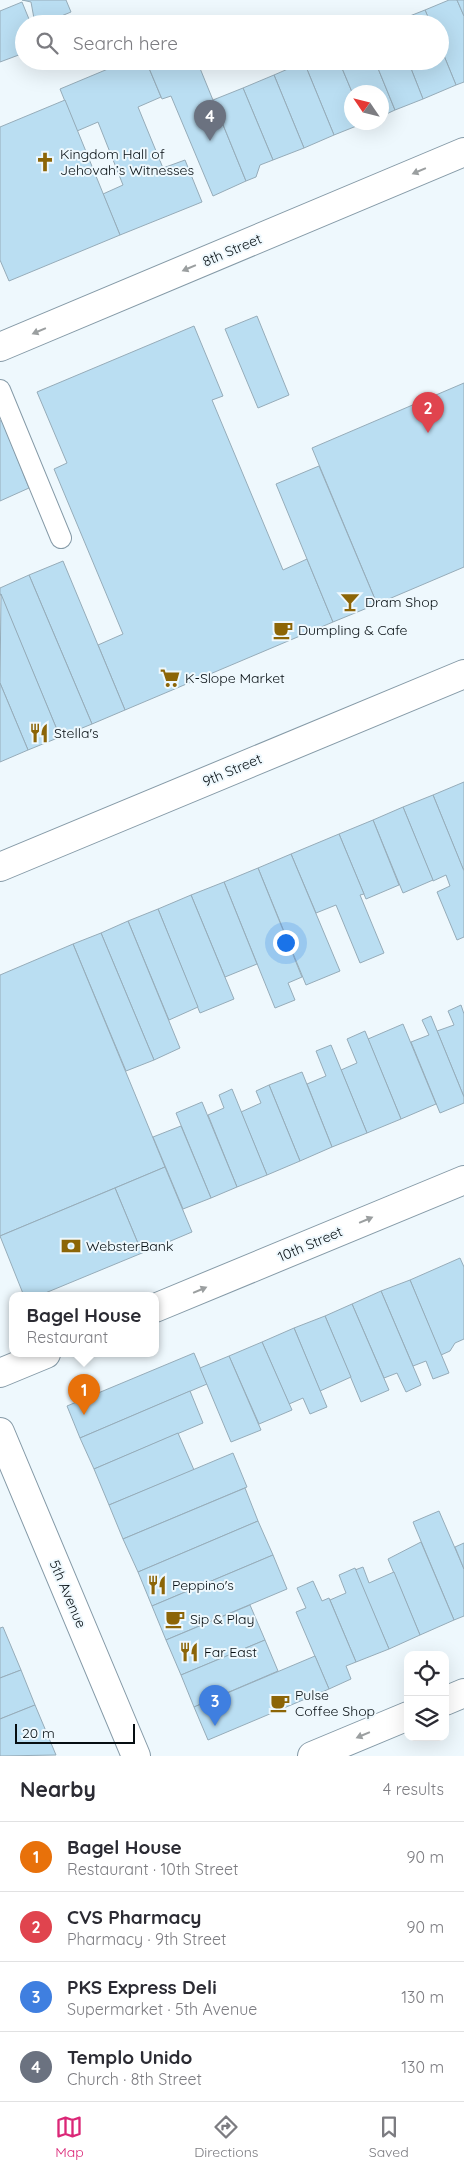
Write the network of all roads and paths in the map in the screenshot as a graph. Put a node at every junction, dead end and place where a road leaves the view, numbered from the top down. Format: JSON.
{"nodes":[{"id":1,"x":464,"y":152,"type":"edge"},
{"id":2,"x":0,"y":347,"type":"edge"},
{"id":3,"x":0,"y":390,"type":"edge"},
{"id":4,"x":61,"y":538,"type":"dead end"},
{"id":5,"x":464,"y":674,"type":"edge"},
{"id":6,"x":0,"y":867,"type":"edge"},
{"id":7,"x":464,"y":1180,"type":"edge"},
{"id":8,"x":159,"y":1306,"type":"edge"},
{"id":9,"x":39,"y":1357,"type":"edge"},
{"id":10,"x":0,"y":1373,"type":"edge"},
{"id":11,"x":0,"y":1432,"type":"edge"},
{"id":12,"x":464,"y":1693,"type":"edge"},
{"id":13,"x":449,"y":1699,"type":"edge"},
{"id":14,"x":404,"y":1718,"type":"edge"},
{"id":15,"x":136,"y":1756,"type":"edge"},
{"id":16,"x":312,"y":1756,"type":"edge"}],
"edges":[{"from":1,"to":2,"type":"street","name":"8th Street","one_way":true},
{"from":3,"to":4,"type":"lane"},
{"from":5,"to":6,"type":"street","name":"9th Street"},
{"from":8,"to":7,"type":"street","name":"10th Street","one_way":true},
{"from":9,"to":10,"type":"street"},
{"from":11,"to":15,"type":"street","name":"5th Avenue"},
{"from":12,"to":13,"type":"street"},
{"from":14,"to":16,"type":"street","one_way":true}]}
